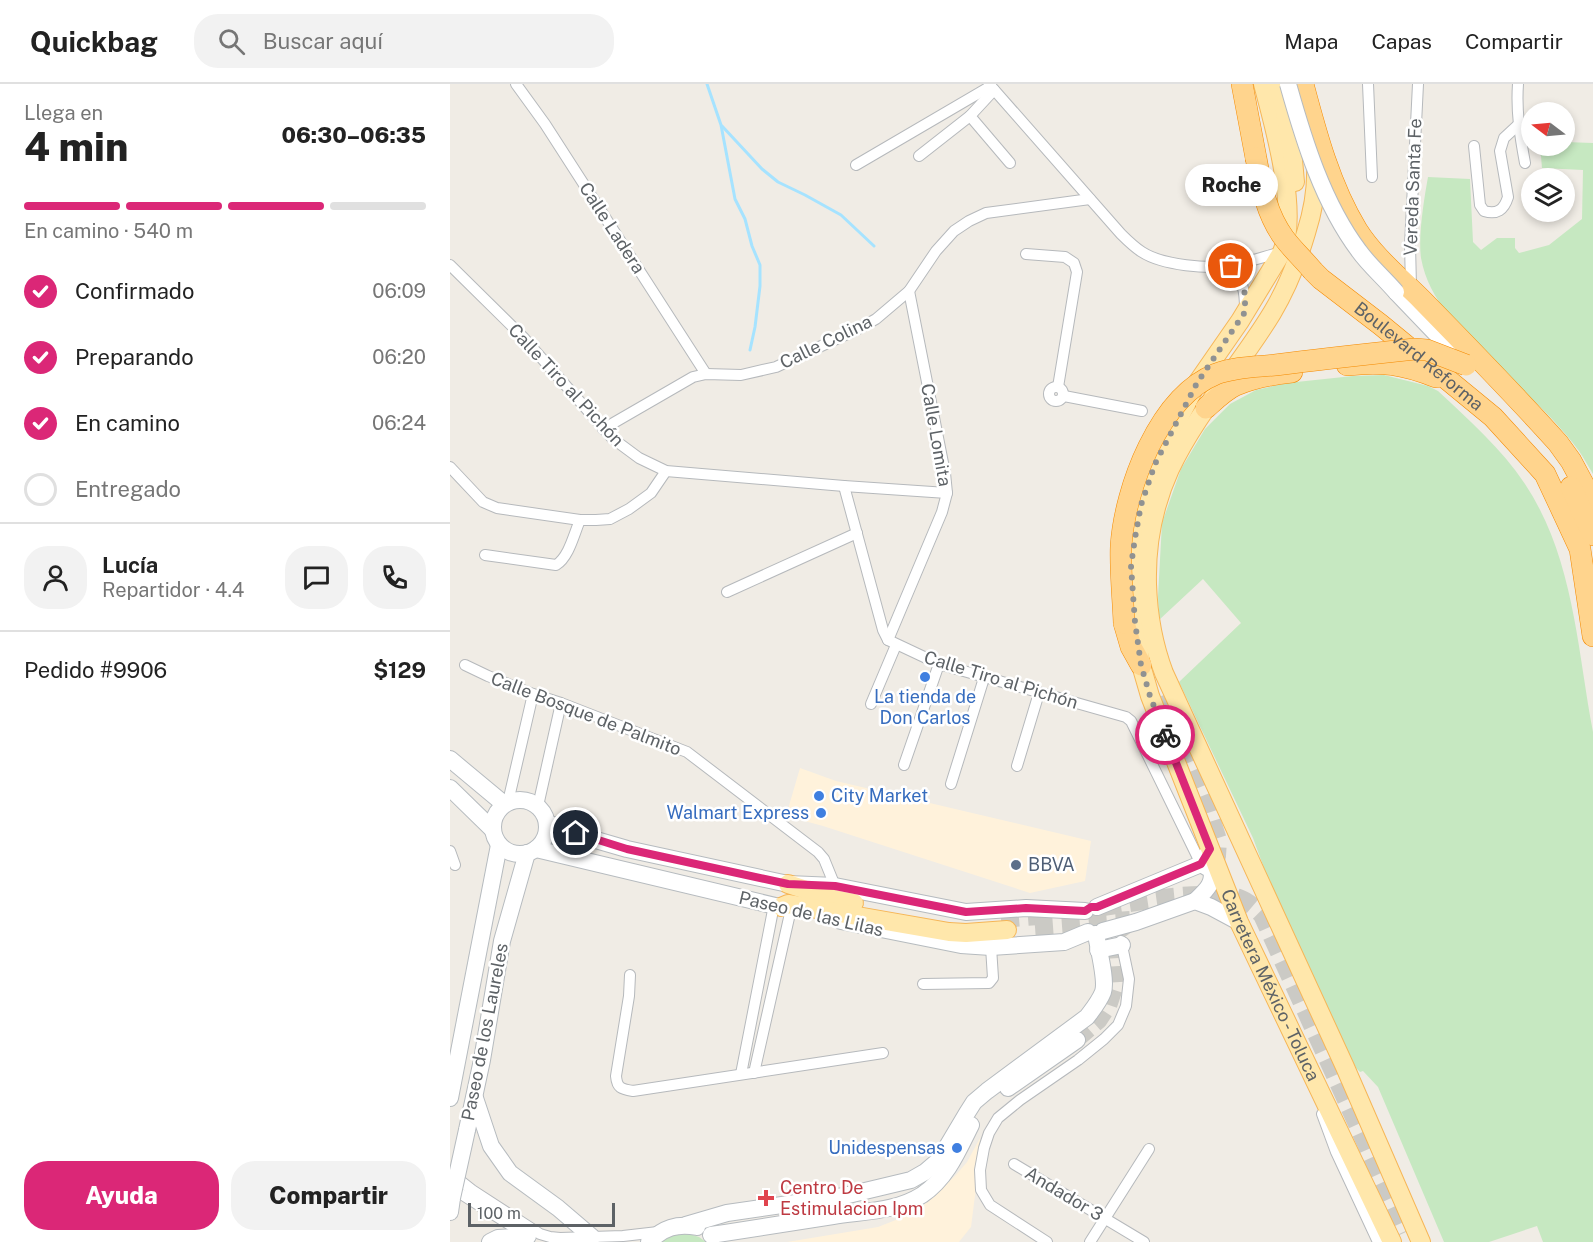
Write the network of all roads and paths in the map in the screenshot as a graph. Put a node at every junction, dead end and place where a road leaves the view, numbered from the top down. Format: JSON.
{"nodes":[{"id":1,"x":516,"y":84,"type":"edge"},
{"id":2,"x":1242,"y":84,"type":"edge"},
{"id":3,"x":1263,"y":84,"type":"edge"},
{"id":4,"x":1278,"y":84,"type":"edge"},
{"id":5,"x":1288,"y":84,"type":"edge"},
{"id":6,"x":1304,"y":84,"type":"edge"},
{"id":7,"x":1368,"y":84,"type":"edge"},
{"id":8,"x":1418,"y":84,"type":"edge"},
{"id":9,"x":1518,"y":84,"type":"edge"},
{"id":10,"x":992,"y":87,"type":"edge"},
{"id":11,"x":970,"y":116,"type":"junction"},
{"id":12,"x":1314,"y":123,"type":"junction"},
{"id":13,"x":1518,"y":125,"type":"junction"},
{"id":14,"x":1474,"y":146,"type":"dead end"},
{"id":15,"x":919,"y":156,"type":"dead end"},
{"id":16,"x":1010,"y":163,"type":"dead end"},
{"id":17,"x":1525,"y":163,"type":"dead end"},
{"id":18,"x":856,"y":165,"type":"dead end"},
{"id":19,"x":1372,"y":177,"type":"dead end"},
{"id":20,"x":1090,"y":199,"type":"junction"},
{"id":21,"x":1285,"y":244,"type":"junction"},
{"id":22,"x":1026,"y":254,"type":"dead end"},
{"id":23,"x":450,"y":265,"type":"edge"},
{"id":24,"x":1231,"y":266,"type":"junction"},
{"id":25,"x":1412,"y":290,"type":"junction"},
{"id":26,"x":909,"y":291,"type":"junction"},
{"id":27,"x":1243,"y":317,"type":"junction"},
{"id":28,"x":1466,"y":364,"type":"junction"},
{"id":29,"x":706,"y":374,"type":"junction"},
{"id":30,"x":1456,"y":386,"type":"junction"},
{"id":31,"x":1206,"y":408,"type":"junction"},
{"id":32,"x":1142,"y":411,"type":"dead end"},
{"id":33,"x":603,"y":429,"type":"junction"},
{"id":34,"x":450,"y":467,"type":"edge"},
{"id":35,"x":666,"y":471,"type":"junction"},
{"id":36,"x":844,"y":486,"type":"junction"},
{"id":37,"x":947,"y":493,"type":"junction"},
{"id":38,"x":1593,"y":502,"type":"edge"},
{"id":39,"x":580,"y":520,"type":"junction"},
{"id":40,"x":857,"y":533,"type":"junction"},
{"id":41,"x":1593,"y":536,"type":"edge"},
{"id":42,"x":485,"y":555,"type":"dead end"},
{"id":43,"x":727,"y":592,"type":"dead end"},
{"id":44,"x":1593,"y":636,"type":"edge"},
{"id":45,"x":892,"y":643,"type":"junction"},
{"id":46,"x":1150,"y":663,"type":"junction"},
{"id":47,"x":939,"y":664,"type":"junction"},
{"id":48,"x":465,"y":665,"type":"dead end"},
{"id":49,"x":984,"y":678,"type":"junction"},
{"id":50,"x":1156,"y":692,"type":"junction"},
{"id":51,"x":1039,"y":693,"type":"junction"},
{"id":52,"x":533,"y":694,"type":"junction"},
{"id":53,"x":561,"y":703,"type":"junction"},
{"id":54,"x":872,"y":704,"type":"dead end"},
{"id":55,"x":450,"y":759,"type":"edge"},
{"id":56,"x":904,"y":765,"type":"dead end"},
{"id":57,"x":1017,"y":766,"type":"dead end"},
{"id":58,"x":951,"y":784,"type":"dead end"},
{"id":59,"x":450,"y":788,"type":"edge"},
{"id":60,"x":506,"y":803,"type":"junction"},
{"id":61,"x":538,"y":806,"type":"junction"},
{"id":62,"x":546,"y":822,"type":"junction"},
{"id":63,"x":492,"y":829,"type":"junction"},
{"id":64,"x":499,"y":845,"type":"junction"},
{"id":65,"x":450,"y":851,"type":"edge"},
{"id":66,"x":532,"y":851,"type":"junction"},
{"id":67,"x":1206,"y":856,"type":"junction"},
{"id":68,"x":455,"y":865,"type":"dead end"},
{"id":69,"x":788,"y":884,"type":"junction"},
{"id":70,"x":835,"y":886,"type":"junction"},
{"id":71,"x":1195,"y":901,"type":"junction"},
{"id":72,"x":782,"y":907,"type":"junction"},
{"id":73,"x":1091,"y":909,"type":"junction"},
{"id":74,"x":1239,"y":922,"type":"junction"},
{"id":75,"x":1101,"y":935,"type":"junction"},
{"id":76,"x":481,"y":939,"type":"junction"},
{"id":77,"x":502,"y":941,"type":"junction"},
{"id":78,"x":1122,"y":945,"type":"junction"},
{"id":79,"x":991,"y":947,"type":"junction"},
{"id":80,"x":630,"y":975,"type":"dead end"},
{"id":81,"x":923,"y":984,"type":"dead end"},
{"id":82,"x":1077,"y":1040,"type":"tunnel mouth"},
{"id":83,"x":1298,"y":1046,"type":"junction"},
{"id":84,"x":883,"y":1053,"type":"dead end"},
{"id":85,"x":754,"y":1072,"type":"junction"},
{"id":86,"x":741,"y":1074,"type":"junction"},
{"id":87,"x":475,"y":1096,"type":"junction"},
{"id":88,"x":450,"y":1098,"type":"edge"},
{"id":89,"x":1149,"y":1149,"type":"dead end"},
{"id":90,"x":1014,"y":1164,"type":"dead end"},
{"id":91,"x":450,"y":1173,"type":"edge"},
{"id":92,"x":839,"y":1197,"type":"junction"},
{"id":93,"x":451,"y":1199,"type":"edge"},
{"id":94,"x":900,"y":1206,"type":"junction"},
{"id":95,"x":837,"y":1215,"type":"junction"},
{"id":96,"x":1106,"y":1218,"type":"junction"},
{"id":97,"x":686,"y":1225,"type":"junction"},
{"id":98,"x":592,"y":1237,"type":"junction"},
{"id":99,"x":654,"y":1237,"type":"edge"},
{"id":100,"x":715,"y":1238,"type":"edge"},
{"id":101,"x":536,"y":1239,"type":"edge"},
{"id":102,"x":1408,"y":1239,"type":"edge"},
{"id":103,"x":490,"y":1242,"type":"edge"},
{"id":104,"x":1047,"y":1242,"type":"edge"},
{"id":105,"x":1090,"y":1242,"type":"edge"},
{"id":106,"x":1144,"y":1242,"type":"edge"},
{"id":107,"x":1378,"y":1242,"type":"edge"}],
"edges":[{"from":1,"to":29,"type":"street","name":"Calle Ladera"},
{"from":2,"to":30,"type":"highway","name":"Boulevard Reforma","bridge":true},
{"from":3,"to":21,"type":"main road"},
{"from":4,"to":21,"type":"main road"},
{"from":5,"to":28,"type":"street","bridge":true},
{"from":6,"to":12,"type":"highway","name":"Boulevard Reforma"},
{"from":7,"to":19,"type":"street"},
{"from":8,"to":25,"type":"street","name":"Vereda Santa Fe"},
{"from":9,"to":13,"type":"street"},
{"from":10,"to":11,"type":"street"},
{"from":10,"to":18,"type":"street"},
{"from":10,"to":20,"type":"street"},
{"from":11,"to":15,"type":"street"},
{"from":11,"to":16,"type":"street"},
{"from":12,"to":25,"type":"highway","name":"Boulevard Reforma"},
{"from":12,"to":31,"type":"main road","name":"Carretera México - Toluca"},
{"from":13,"to":14,"type":"street"},
{"from":13,"to":17,"type":"street"},
{"from":20,"to":24,"type":"street"},
{"from":20,"to":26,"type":"street","name":"Calle Colina"},
{"from":21,"to":24,"type":"street"},
{"from":21,"to":27,"type":"main road","name":"Carretera México - Toluca"},
{"from":22,"to":32,"type":"street"},
{"from":23,"to":33,"type":"street","name":"Calle Tiro al Pichón"},
{"from":24,"to":27,"type":"street"},
{"from":25,"to":38,"type":"highway","name":"Boulevard Reforma"},
{"from":26,"to":29,"type":"street","name":"Calle Colina"},
{"from":26,"to":37,"type":"street","name":"Calle Lomita"},
{"from":27,"to":46,"type":"main road","name":"Carretera México - Toluca"},
{"from":27,"to":50,"type":"main road"},
{"from":28,"to":41,"type":"highway"},
{"from":28,"to":46,"type":"highway","bridge":true},
{"from":29,"to":33,"type":"street","name":"Calle Colina"},
{"from":30,"to":31,"type":"highway"},
{"from":30,"to":44,"type":"highway","name":"Boulevard Reforma"},
{"from":31,"to":46,"type":"main road","name":"Carretera México - Toluca"},
{"from":33,"to":35,"type":"street","name":"Calle Tiro al Pichón"},
{"from":34,"to":39,"type":"street"},
{"from":35,"to":36,"type":"street","name":"Calle Tiro al Pichón"},
{"from":35,"to":39,"type":"street"},
{"from":36,"to":37,"type":"street","name":"Calle Tiro al Pichón"},
{"from":36,"to":40,"type":"street"},
{"from":37,"to":45,"type":"street","name":"Calle Lomita"},
{"from":39,"to":42,"type":"street"},
{"from":40,"to":43,"type":"street"},
{"from":40,"to":45,"type":"street"},
{"from":45,"to":47,"type":"street","name":"Calle Tiro al Pichón"},
{"from":45,"to":54,"type":"street","name":"Calle Lomita"},
{"from":46,"to":50,"type":"main road","name":"Carretera México - Toluca"},
{"from":46,"to":102,"type":"main road","name":"Carretera México - Toluca"},
{"from":47,"to":49,"type":"street","name":"Calle Tiro al Pichón"},
{"from":47,"to":56,"type":"street"},
{"from":48,"to":52,"type":"street","name":"Calle Bosque de Palmito"},
{"from":49,"to":51,"type":"street","name":"Calle Tiro al Pichón"},
{"from":49,"to":58,"type":"street"},
{"from":50,"to":67,"type":"main road","name":"Carretera México - Toluca"},
{"from":51,"to":57,"type":"street"},
{"from":51,"to":67,"type":"street","name":"Calle Tiro al Pichón"},
{"from":52,"to":53,"type":"street","name":"Calle Bosque de Palmito"},
{"from":52,"to":60,"type":"street"},
{"from":53,"to":61,"type":"street"},
{"from":53,"to":70,"type":"street","name":"Calle Bosque de Palmito"},
{"from":55,"to":60,"type":"street"},
{"from":59,"to":63,"type":"street"},
{"from":60,"to":61,"type":"street"},
{"from":60,"to":63,"type":"street"},
{"from":61,"to":62,"type":"street"},
{"from":62,"to":66,"type":"street"},
{"from":62,"to":69,"type":"street","name":"Paseo de las Lilas"},
{"from":63,"to":64,"type":"street"},
{"from":64,"to":66,"type":"street"},
{"from":64,"to":76,"type":"street","name":"Paseo de los Laureles"},
{"from":65,"to":68,"type":"street"},
{"from":66,"to":72,"type":"street","name":"Paseo de las Lilas"},
{"from":66,"to":77,"type":"street","name":"Paseo de los Laureles"},
{"from":67,"to":71,"type":"street"},
{"from":67,"to":73,"type":"street","name":"Paseo de las Lilas"},
{"from":67,"to":74,"type":"main road","name":"Carretera México - Toluca"},
{"from":69,"to":70,"type":"street","name":"Paseo de las Lilas"},
{"from":69,"to":72,"type":"main road"},
{"from":70,"to":73,"type":"street","name":"Paseo de las Lilas"},
{"from":71,"to":74,"type":"street"},
{"from":71,"to":75,"type":"street","name":"Paseo de las Lilas"},
{"from":72,"to":79,"type":"street","name":"Paseo de las Lilas"},
{"from":72,"to":85,"type":"street"},
{"from":72,"to":86,"type":"street"},
{"from":73,"to":75,"type":"street"},
{"from":73,"to":75,"type":"street"},
{"from":74,"to":83,"type":"main road","name":"Carretera México - Toluca"},
{"from":75,"to":78,"type":"street"},
{"from":75,"to":78,"type":"street"},
{"from":75,"to":79,"type":"street","name":"Paseo de las Lilas"},
{"from":75,"to":92,"type":"street"},
{"from":76,"to":77,"type":"street"},
{"from":76,"to":88,"type":"street","name":"Paseo de los Laureles"},
{"from":77,"to":87,"type":"street","name":"Paseo de los Laureles"},
{"from":78,"to":104,"type":"street"},
{"from":79,"to":81,"type":"street"},
{"from":80,"to":86,"type":"street"},
{"from":82,"to":94,"type":"street"},
{"from":83,"to":102,"type":"main road","name":"Carretera México - Toluca"},
{"from":83,"to":107,"type":"street"},
{"from":84,"to":85,"type":"street"},
{"from":85,"to":86,"type":"street"},
{"from":87,"to":93,"type":"street","name":"Paseo de los Laureles","bridge":true},
{"from":87,"to":98,"type":"street"},
{"from":89,"to":96,"type":"street"},
{"from":90,"to":96,"type":"street","name":"Andador 3"},
{"from":91,"to":98,"type":"street"},
{"from":92,"to":94,"type":"street"},
{"from":92,"to":95,"type":"street"},
{"from":92,"to":97,"type":"street"},
{"from":93,"to":101,"type":"street"},
{"from":94,"to":95,"type":"street"},
{"from":95,"to":100,"type":"street"},
{"from":96,"to":105,"type":"street"},
{"from":96,"to":106,"type":"street","name":"Andador 3"},
{"from":97,"to":99,"type":"street"},
{"from":97,"to":100,"type":"street"},
{"from":98,"to":99,"type":"street"},
{"from":101,"to":103,"type":"street"}]}
